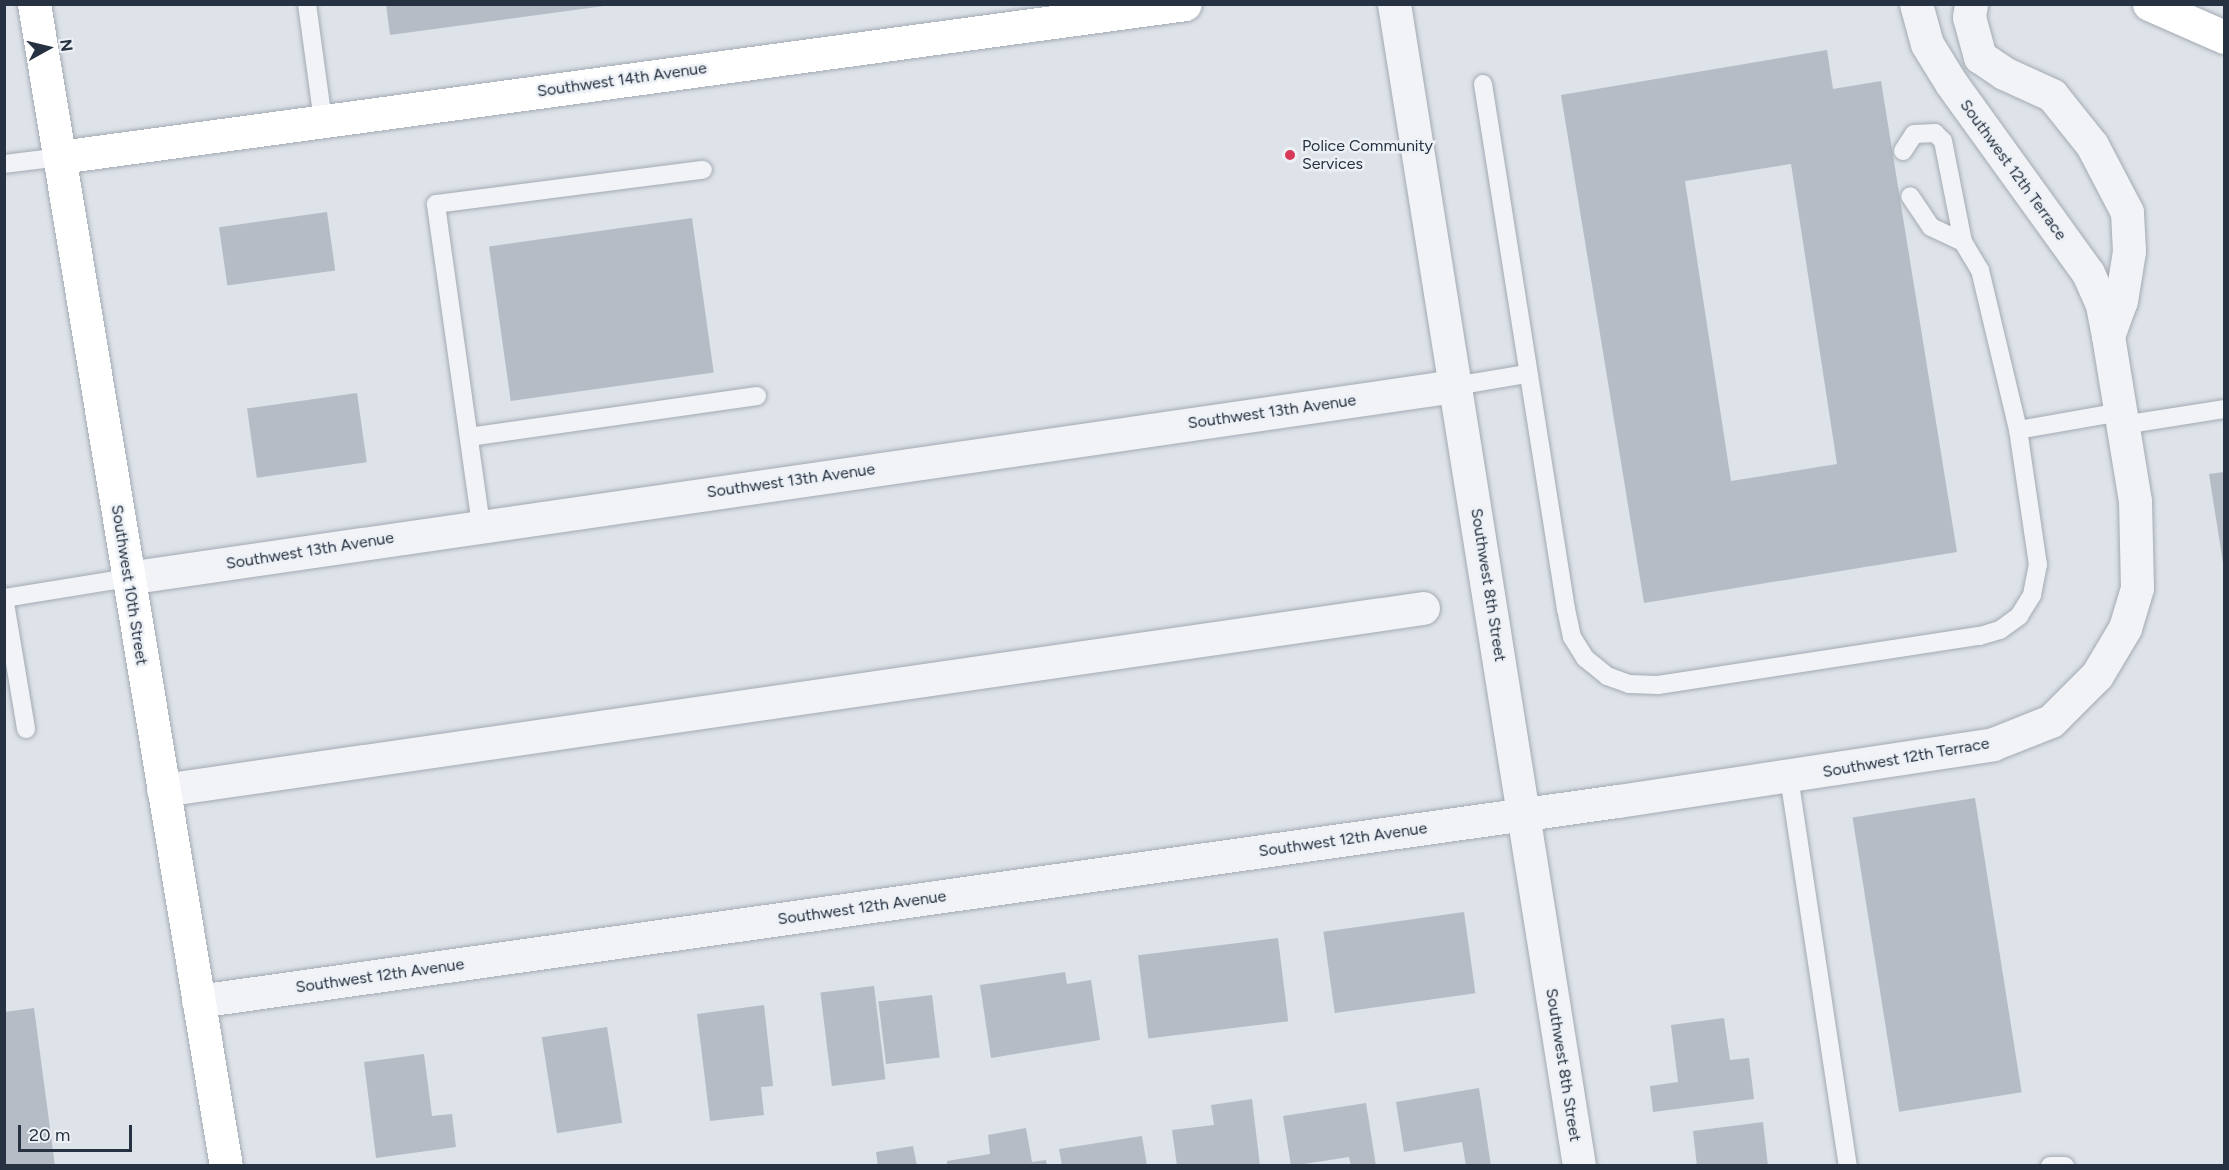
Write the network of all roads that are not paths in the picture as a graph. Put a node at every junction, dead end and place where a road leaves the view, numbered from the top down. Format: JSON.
{"nodes":[{"id":1,"x":33,"y":4,"type":"edge"},
{"id":2,"x":307,"y":4,"type":"edge"},
{"id":3,"x":1185,"y":4,"type":"edge"},
{"id":4,"x":1394,"y":4,"type":"edge"},
{"id":5,"x":1916,"y":4,"type":"edge"},
{"id":6,"x":1971,"y":4,"type":"edge"},
{"id":7,"x":2149,"y":4,"type":"edge"},
{"id":8,"x":2224,"y":37,"type":"edge"},
{"id":9,"x":1483,"y":84,"type":"dead end"},
{"id":10,"x":323,"y":121,"type":"junction"},
{"id":11,"x":1903,"y":151,"type":"dead end"},
{"id":12,"x":60,"y":157,"type":"junction"},
{"id":13,"x":4,"y":164,"type":"edge"},
{"id":14,"x":703,"y":170,"type":"dead end"},
{"id":15,"x":1910,"y":196,"type":"dead end"},
{"id":16,"x":1963,"y":242,"type":"junction"},
{"id":17,"x":2108,"y":336,"type":"junction"},
{"id":18,"x":1527,"y":374,"type":"junction"},
{"id":19,"x":1455,"y":386,"type":"junction"},
{"id":20,"x":758,"y":396,"type":"dead end"},
{"id":21,"x":2224,"y":410,"type":"edge"},
{"id":22,"x":2122,"y":418,"type":"junction"},
{"id":23,"x":2018,"y":430,"type":"junction"},
{"id":24,"x":469,"y":437,"type":"junction"},
{"id":25,"x":481,"y":525,"type":"junction"},
{"id":26,"x":127,"y":578,"type":"junction"},
{"id":27,"x":5,"y":597,"type":"edge"},
{"id":28,"x":1423,"y":608,"type":"dead end"},
{"id":29,"x":26,"y":729,"type":"dead end"},
{"id":30,"x":1789,"y":777,"type":"junction"},
{"id":31,"x":163,"y":790,"type":"junction"},
{"id":32,"x":1525,"y":814,"type":"junction"},
{"id":33,"x":198,"y":1001,"type":"junction"},
{"id":34,"x":226,"y":1166,"type":"edge"},
{"id":35,"x":1579,"y":1166,"type":"edge"},
{"id":36,"x":1848,"y":1166,"type":"edge"},
{"id":37,"x":2049,"y":1166,"type":"edge"},
{"id":38,"x":2065,"y":1166,"type":"edge"}],
"edges":[{"from":1,"to":12,"type":"street","name":"Southwest 10th Street"},
{"from":2,"to":10,"type":"lane"},
{"from":3,"to":10,"type":"street","name":"Southwest 14th Avenue"},
{"from":4,"to":19,"type":"street","name":"Southwest 8th Street"},
{"from":5,"to":17,"type":"street","name":"Southwest 12th Terrace"},
{"from":6,"to":17,"type":"street"},
{"from":7,"to":8,"type":"street"},
{"from":9,"to":18,"type":"lane"},
{"from":10,"to":12,"type":"street","name":"Southwest 14th Avenue"},
{"from":11,"to":16,"type":"lane"},
{"from":12,"to":13,"type":"lane"},
{"from":12,"to":26,"type":"street","name":"Southwest 10th Street"},
{"from":14,"to":24,"type":"lane"},
{"from":15,"to":16,"type":"lane"},
{"from":16,"to":23,"type":"lane"},
{"from":17,"to":22,"type":"street","name":"Southwest 12th Terrace"},
{"from":18,"to":19,"type":"lane"},
{"from":18,"to":23,"type":"lane"},
{"from":19,"to":25,"type":"street","name":"Southwest 13th Avenue"},
{"from":19,"to":32,"type":"street","name":"Southwest 8th Street"},
{"from":20,"to":24,"type":"lane"},
{"from":21,"to":22,"type":"lane"},
{"from":22,"to":23,"type":"lane"},
{"from":22,"to":30,"type":"street","name":"Southwest 12th Terrace"},
{"from":24,"to":25,"type":"lane"},
{"from":25,"to":26,"type":"street","name":"Southwest 13th Avenue"},
{"from":26,"to":27,"type":"lane"},
{"from":26,"to":31,"type":"street","name":"Southwest 10th Street"},
{"from":27,"to":29,"type":"lane"},
{"from":28,"to":31,"type":"street"},
{"from":30,"to":32,"type":"street","name":"Southwest 12th Terrace"},
{"from":30,"to":36,"type":"lane"},
{"from":31,"to":33,"type":"street","name":"Southwest 10th Street"},
{"from":32,"to":33,"type":"street","name":"Southwest 12th Avenue"},
{"from":32,"to":35,"type":"street","name":"Southwest 8th Street"},
{"from":33,"to":34,"type":"street","name":"Southwest 10th Street"},
{"from":37,"to":38,"type":"lane"}]}
